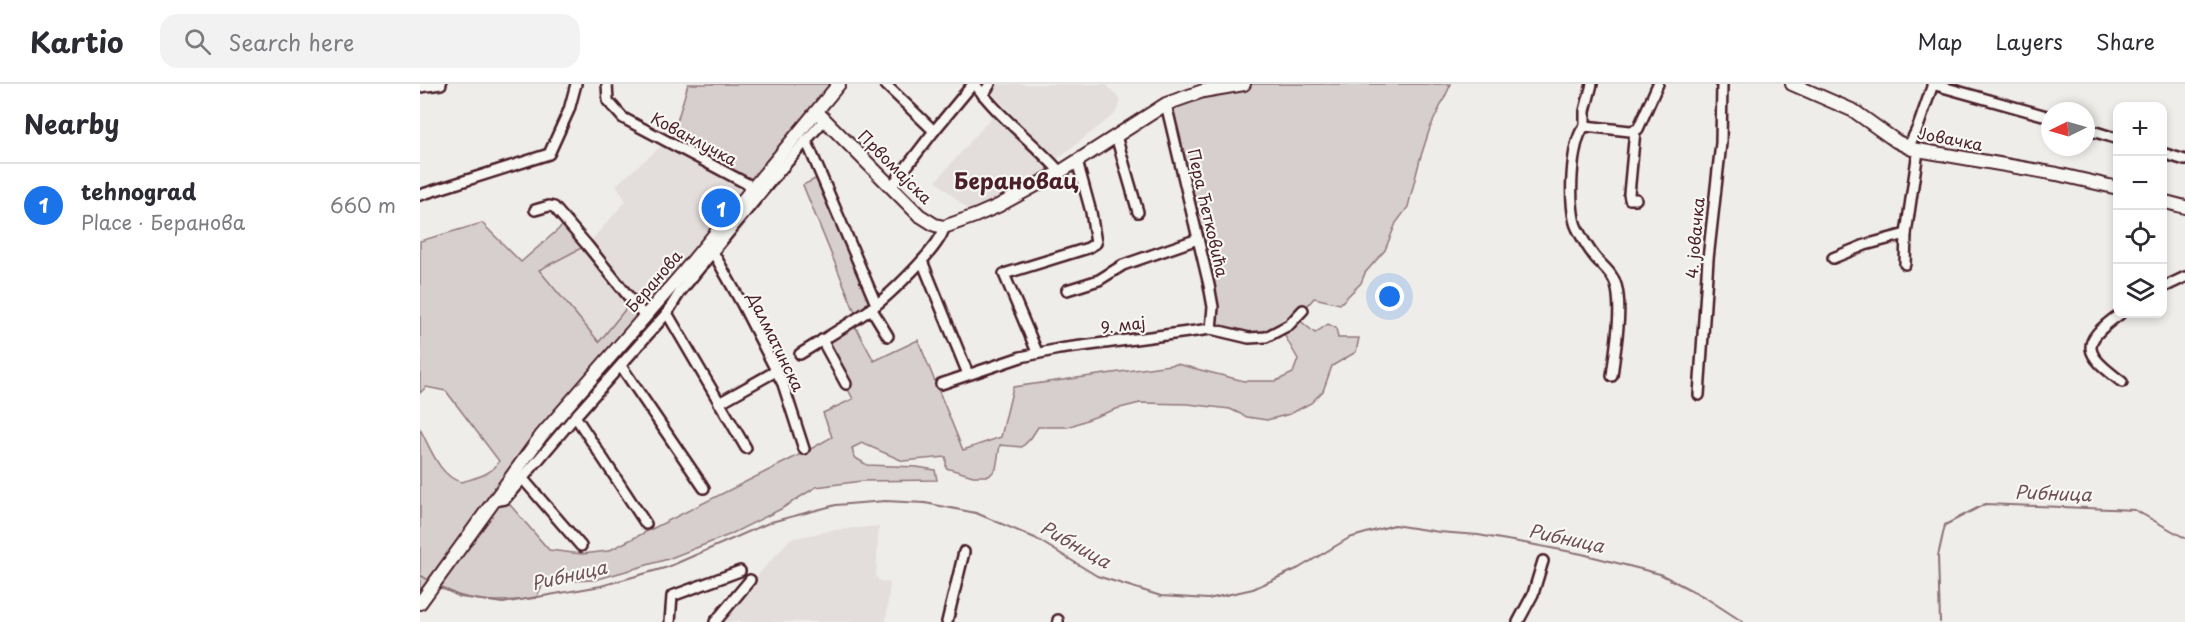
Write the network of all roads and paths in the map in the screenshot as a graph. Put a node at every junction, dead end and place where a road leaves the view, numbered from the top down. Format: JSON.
{"nodes":[{"id":1,"x":441,"y":84,"type":"edge"},
{"id":2,"x":576,"y":84,"type":"edge"},
{"id":3,"x":607,"y":84,"type":"edge"},
{"id":4,"x":839,"y":84,"type":"edge"},
{"id":5,"x":885,"y":84,"type":"edge"},
{"id":6,"x":990,"y":84,"type":"edge"},
{"id":7,"x":1244,"y":84,"type":"edge"},
{"id":8,"x":1592,"y":84,"type":"edge"},
{"id":9,"x":1658,"y":84,"type":"edge"},
{"id":10,"x":1722,"y":84,"type":"edge"},
{"id":11,"x":1792,"y":84,"type":"edge"},
{"id":12,"x":1932,"y":84,"type":"edge"},
{"id":13,"x":420,"y":87,"type":"edge"},
{"id":14,"x":1199,"y":88,"type":"edge"},
{"id":15,"x":978,"y":89,"type":"edge"},
{"id":16,"x":1166,"y":104,"type":"junction"},
{"id":17,"x":2041,"y":114,"type":"edge"},
{"id":18,"x":821,"y":116,"type":"junction"},
{"id":19,"x":1585,"y":126,"type":"junction"},
{"id":20,"x":934,"y":130,"type":"junction"},
{"id":21,"x":1635,"y":130,"type":"junction"},
{"id":22,"x":2095,"y":132,"type":"edge"},
{"id":23,"x":1116,"y":136,"type":"junction"},
{"id":24,"x":2113,"y":137,"type":"edge"},
{"id":25,"x":806,"y":140,"type":"junction"},
{"id":26,"x":1913,"y":149,"type":"junction"},
{"id":27,"x":2167,"y":154,"type":"edge"},
{"id":28,"x":2185,"y":160,"type":"edge"},
{"id":29,"x":1077,"y":161,"type":"junction"},
{"id":30,"x":1060,"y":172,"type":"junction"},
{"id":31,"x":891,"y":187,"type":"junction"},
{"id":32,"x":2113,"y":187,"type":"edge"},
{"id":33,"x":755,"y":188,"type":"junction"},
{"id":34,"x":420,"y":195,"type":"edge"},
{"id":35,"x":1635,"y":199,"type":"dead end"},
{"id":36,"x":2167,"y":202,"type":"edge"},
{"id":37,"x":2185,"y":207,"type":"edge"},
{"id":38,"x":535,"y":210,"type":"dead end"},
{"id":39,"x":1138,"y":212,"type":"dead end"},
{"id":40,"x":944,"y":226,"type":"junction"},
{"id":41,"x":1906,"y":234,"type":"junction"},
{"id":42,"x":1198,"y":239,"type":"junction"},
{"id":43,"x":713,"y":252,"type":"junction"},
{"id":44,"x":1833,"y":258,"type":"dead end"},
{"id":45,"x":922,"y":261,"type":"junction"},
{"id":46,"x":1905,"y":264,"type":"dead end"},
{"id":47,"x":2185,"y":277,"type":"edge"},
{"id":48,"x":2167,"y":286,"type":"edge"},
{"id":49,"x":1067,"y":290,"type":"dead end"},
{"id":50,"x":668,"y":300,"type":"junction"},
{"id":51,"x":874,"y":306,"type":"junction"},
{"id":52,"x":1303,"y":310,"type":"dead end"},
{"id":53,"x":667,"y":313,"type":"junction"},
{"id":54,"x":645,"y":317,"type":"junction"},
{"id":55,"x":2115,"y":318,"type":"edge"},
{"id":56,"x":1211,"y":329,"type":"junction"},
{"id":57,"x":888,"y":336,"type":"dead end"},
{"id":58,"x":822,"y":340,"type":"junction"},
{"id":59,"x":1037,"y":352,"type":"junction"},
{"id":60,"x":800,"y":354,"type":"dead end"},
{"id":61,"x":621,"y":366,"type":"junction"},
{"id":62,"x":776,"y":371,"type":"junction"},
{"id":63,"x":968,"y":374,"type":"junction"},
{"id":64,"x":1612,"y":376,"type":"dead end"},
{"id":65,"x":2122,"y":382,"type":"dead end"},
{"id":66,"x":846,"y":384,"type":"dead end"},
{"id":67,"x":941,"y":384,"type":"dead end"},
{"id":68,"x":1699,"y":395,"type":"dead end"},
{"id":69,"x":719,"y":403,"type":"junction"},
{"id":70,"x":575,"y":416,"type":"junction"},
{"id":71,"x":746,"y":448,"type":"dead end"},
{"id":72,"x":804,"y":449,"type":"dead end"},
{"id":73,"x":523,"y":479,"type":"junction"},
{"id":74,"x":704,"y":488,"type":"dead end"},
{"id":75,"x":493,"y":501,"type":"junction"},
{"id":76,"x":646,"y":524,"type":"dead end"},
{"id":77,"x":582,"y":546,"type":"dead end"},
{"id":78,"x":964,"y":552,"type":"dead end"},
{"id":79,"x":1543,"y":561,"type":"dead end"},
{"id":80,"x":740,"y":571,"type":"dead end"},
{"id":81,"x":750,"y":580,"type":"dead end"},
{"id":82,"x":421,"y":603,"type":"edge"},
{"id":83,"x":670,"y":622,"type":"edge"},
{"id":84,"x":715,"y":622,"type":"edge"},
{"id":85,"x":947,"y":622,"type":"edge"},
{"id":86,"x":1518,"y":622,"type":"edge"}],
"edges":[{"from":1,"to":13,"type":"street"},
{"from":2,"to":34,"type":"street"},
{"from":3,"to":33,"type":"street","name":"Кованлучка"},
{"from":4,"to":18,"type":"main road","name":"Беранова"},
{"from":5,"to":20,"type":"street"},
{"from":6,"to":15,"type":"street"},
{"from":7,"to":14,"type":"main road"},
{"from":8,"to":19,"type":"street"},
{"from":9,"to":21,"type":"street"},
{"from":10,"to":68,"type":"street","name":"4. јовачка"},
{"from":11,"to":26,"type":"main road","name":"Јовачка"},
{"from":12,"to":17,"type":"street"},
{"from":12,"to":26,"type":"street"},
{"from":14,"to":16,"type":"main road"},
{"from":15,"to":20,"type":"street"},
{"from":15,"to":30,"type":"street"},
{"from":16,"to":23,"type":"main road"},
{"from":16,"to":42,"type":"street","name":"Пера Ћетковића"},
{"from":18,"to":25,"type":"street","name":"Беранова"},
{"from":18,"to":31,"type":"main road","name":"Првомајска"},
{"from":18,"to":33,"type":"main road","name":"Беранова"},
{"from":19,"to":21,"type":"street"},
{"from":19,"to":64,"type":"street"},
{"from":20,"to":31,"type":"street"},
{"from":21,"to":35,"type":"street"},
{"from":22,"to":24,"type":"street"},
{"from":23,"to":29,"type":"main road"},
{"from":23,"to":39,"type":"street"},
{"from":25,"to":43,"type":"street","name":"Беранова"},
{"from":25,"to":51,"type":"street"},
{"from":26,"to":32,"type":"main road","name":"Јовачка"},
{"from":26,"to":41,"type":"street"},
{"from":27,"to":28,"type":"street"},
{"from":29,"to":30,"type":"main road"},
{"from":29,"to":59,"type":"street"},
{"from":30,"to":40,"type":"main road"},
{"from":31,"to":40,"type":"main road","name":"Првомајска"},
{"from":33,"to":50,"type":"main road","name":"Беранова"},
{"from":36,"to":37,"type":"main road"},
{"from":38,"to":54,"type":"street"},
{"from":40,"to":45,"type":"street"},
{"from":41,"to":44,"type":"street"},
{"from":41,"to":46,"type":"street"},
{"from":42,"to":49,"type":"street"},
{"from":42,"to":56,"type":"street","name":"Пера Ћетковића"},
{"from":43,"to":50,"type":"street","name":"Беранова"},
{"from":43,"to":62,"type":"street","name":"Далматинска"},
{"from":45,"to":51,"type":"street"},
{"from":45,"to":63,"type":"street"},
{"from":47,"to":48,"type":"street"},
{"from":50,"to":53,"type":"street","name":"Беранова"},
{"from":50,"to":54,"type":"main road","name":"Беранова"},
{"from":51,"to":57,"type":"street"},
{"from":51,"to":58,"type":"street"},
{"from":52,"to":56,"type":"street","name":"9. мај"},
{"from":53,"to":61,"type":"street","name":"Беранова"},
{"from":53,"to":69,"type":"street"},
{"from":54,"to":75,"type":"main road","name":"Беранова"},
{"from":55,"to":65,"type":"street"},
{"from":56,"to":59,"type":"street","name":"9. мај"},
{"from":58,"to":60,"type":"street"},
{"from":58,"to":66,"type":"street"},
{"from":59,"to":63,"type":"street","name":"9. мај"},
{"from":61,"to":70,"type":"street","name":"Беранова"},
{"from":61,"to":74,"type":"street"},
{"from":62,"to":69,"type":"street"},
{"from":62,"to":72,"type":"street","name":"Далматинска"},
{"from":63,"to":67,"type":"street","name":"9. мај"},
{"from":69,"to":71,"type":"street"},
{"from":70,"to":73,"type":"street","name":"Беранова"},
{"from":70,"to":76,"type":"street"},
{"from":73,"to":75,"type":"street","name":"Беранова"},
{"from":73,"to":77,"type":"street"},
{"from":75,"to":82,"type":"main road","name":"Беранова"},
{"from":78,"to":85,"type":"street"},
{"from":79,"to":86,"type":"street"},
{"from":80,"to":83,"type":"street"},
{"from":81,"to":84,"type":"street"}]}
